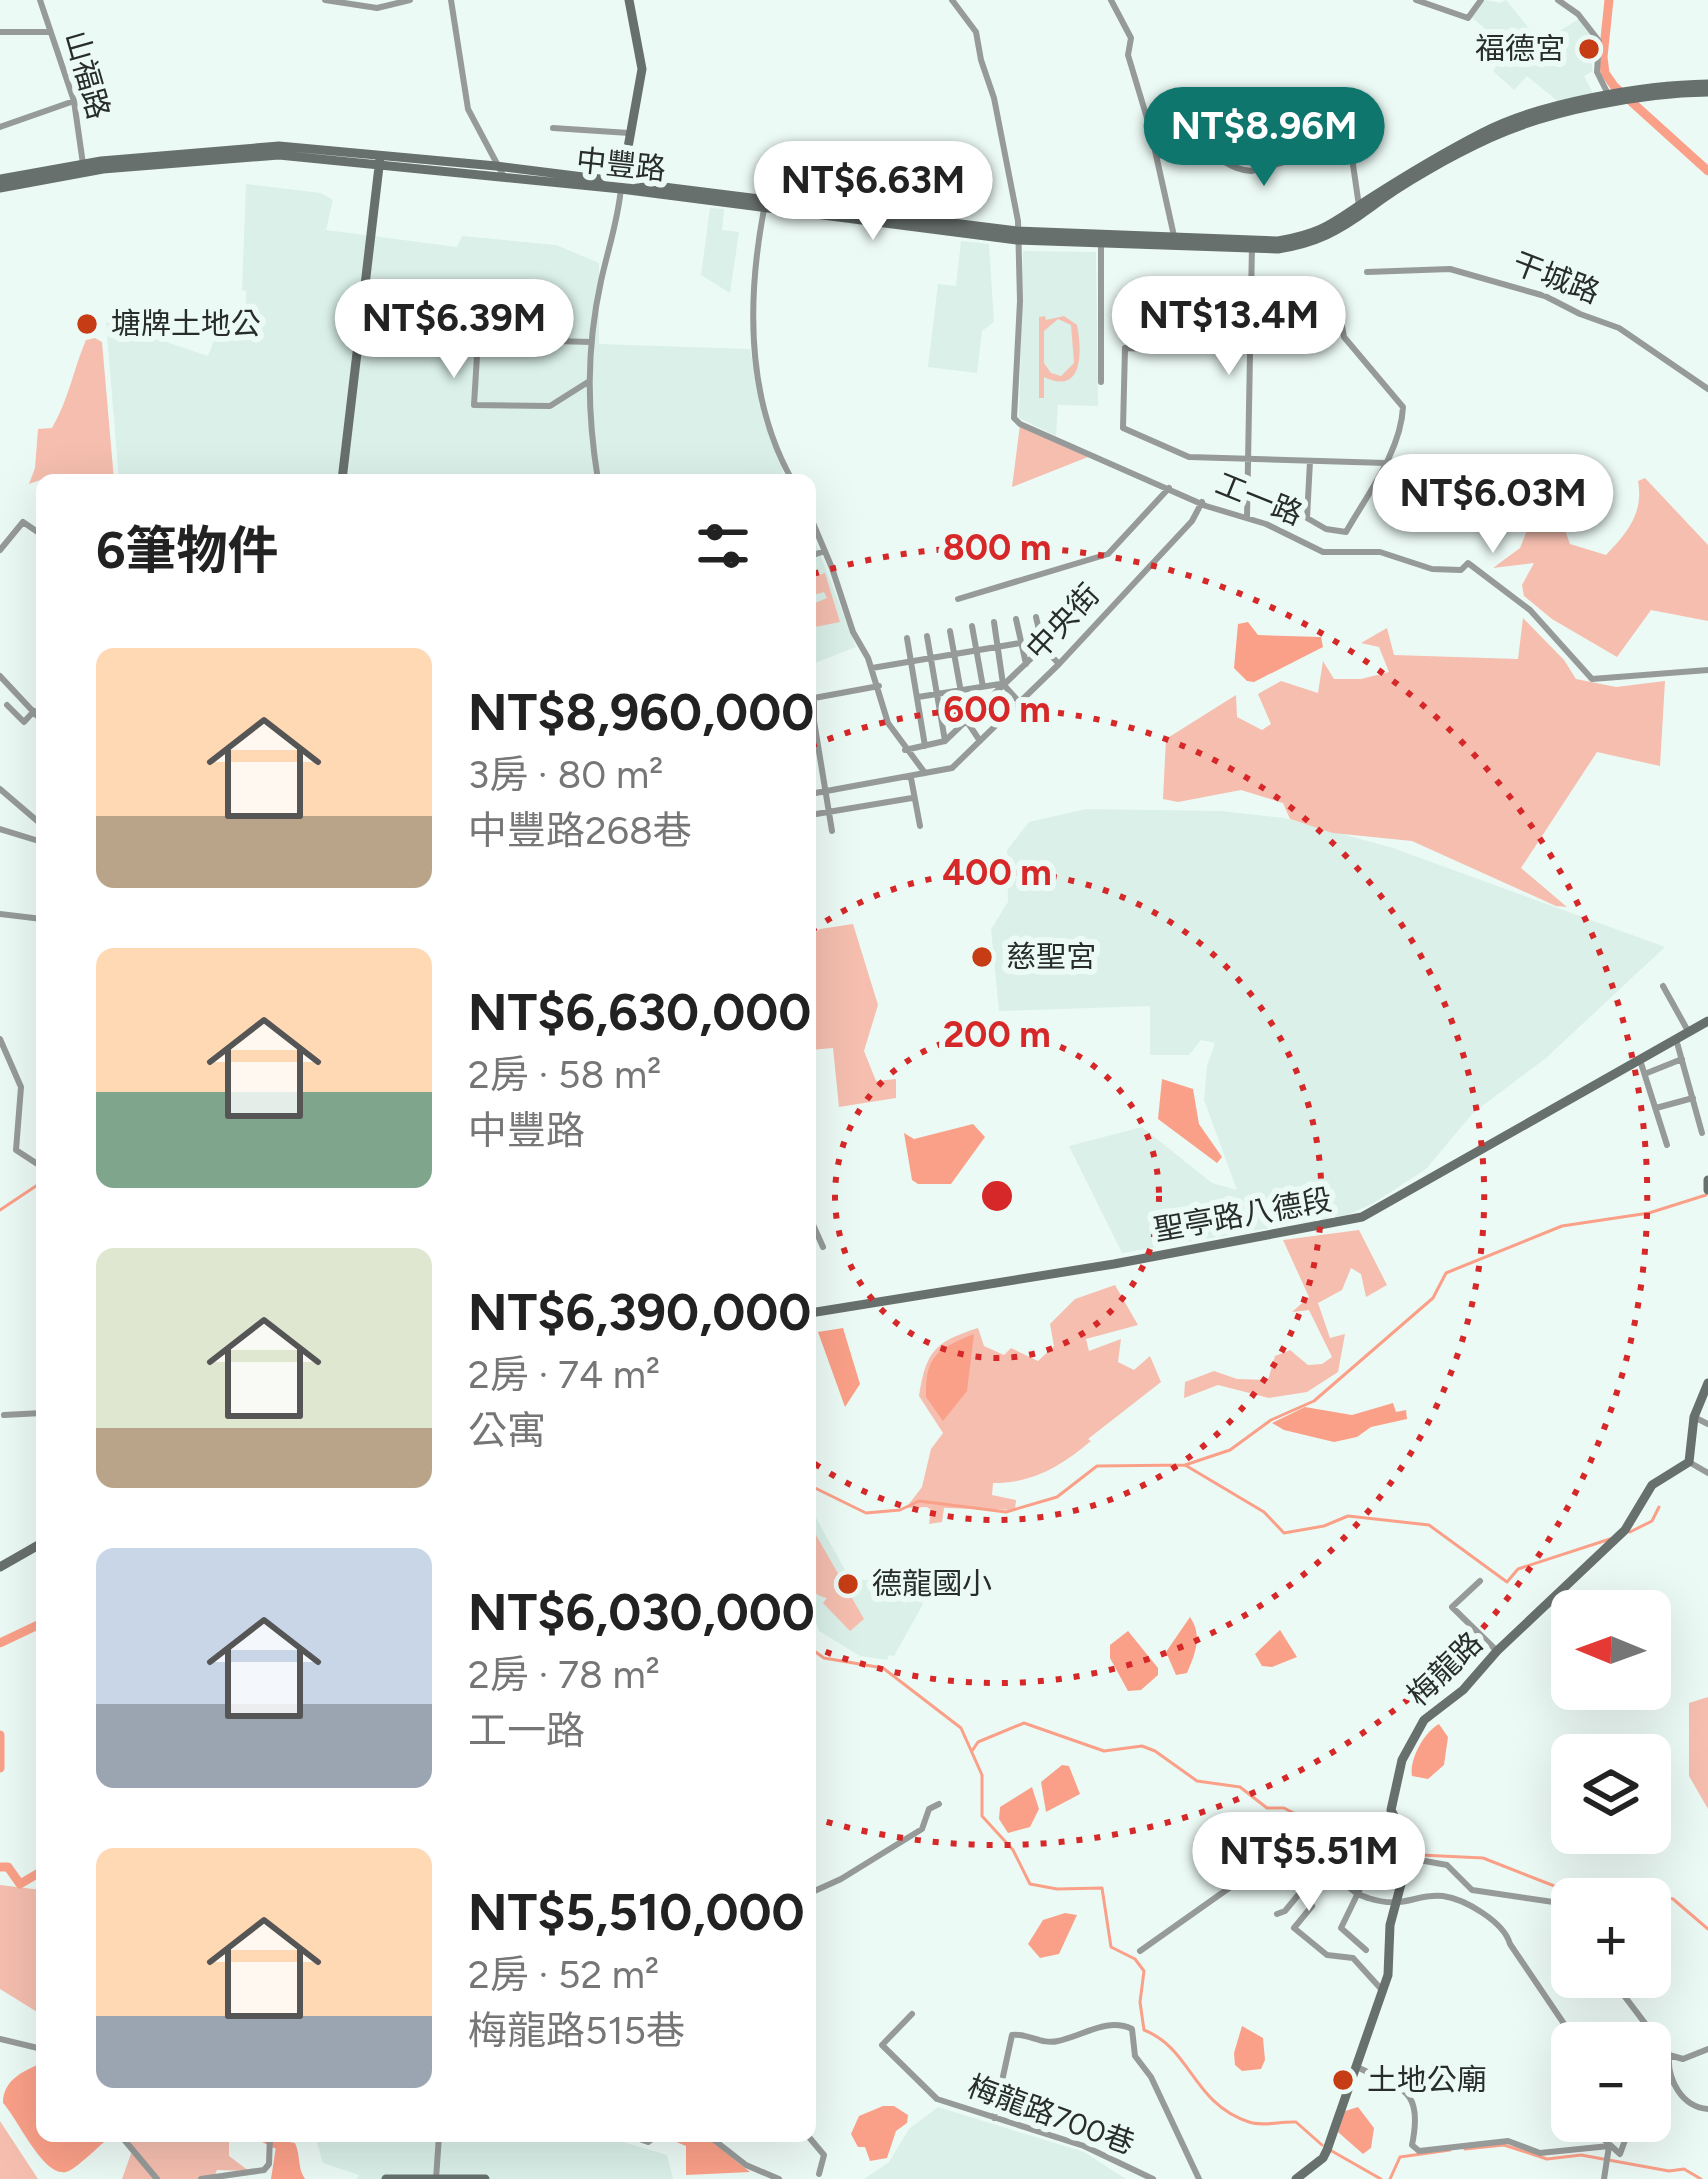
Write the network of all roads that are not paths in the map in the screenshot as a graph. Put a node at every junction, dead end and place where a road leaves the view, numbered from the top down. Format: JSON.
{"nodes":[{"id":1,"x":40,"y":0,"type":"edge"},
{"id":2,"x":325,"y":0,"type":"edge"},
{"id":3,"x":410,"y":0,"type":"edge"},
{"id":4,"x":451,"y":0,"type":"edge"},
{"id":5,"x":629,"y":0,"type":"edge"},
{"id":6,"x":952,"y":0,"type":"edge"},
{"id":7,"x":1111,"y":0,"type":"edge"},
{"id":8,"x":1416,"y":0,"type":"edge"},
{"id":9,"x":1481,"y":0,"type":"edge"},
{"id":10,"x":1558,"y":0,"type":"edge"},
{"id":11,"x":0,"y":32,"type":"edge"},
{"id":12,"x":50,"y":32,"type":"junction"},
{"id":13,"x":1708,"y":88,"type":"edge"},
{"id":14,"x":1614,"y":100,"type":"junction"},
{"id":15,"x":74,"y":101,"type":"junction"},
{"id":16,"x":0,"y":127,"type":"edge"},
{"id":17,"x":553,"y":128,"type":"dead end"},
{"id":18,"x":629,"y":133,"type":"junction"},
{"id":19,"x":1156,"y":156,"type":"junction"},
{"id":20,"x":379,"y":159,"type":"junction"},
{"id":21,"x":496,"y":166,"type":"junction"},
{"id":22,"x":84,"y":168,"type":"junction"},
{"id":23,"x":504,"y":177,"type":"junction"},
{"id":24,"x":0,"y":178,"type":"edge"},
{"id":25,"x":622,"y":185,"type":"junction"},
{"id":26,"x":0,"y":188,"type":"edge"},
{"id":27,"x":765,"y":202,"type":"junction"},
{"id":28,"x":1359,"y":206,"type":"junction"},
{"id":29,"x":1017,"y":235,"type":"junction"},
{"id":30,"x":1101,"y":238,"type":"junction"},
{"id":31,"x":1174,"y":241,"type":"junction"},
{"id":32,"x":1252,"y":244,"type":"junction"},
{"id":33,"x":1367,"y":272,"type":"dead end"},
{"id":34,"x":1251,"y":303,"type":"junction"},
{"id":35,"x":591,"y":342,"type":"junction"},
{"id":36,"x":588,"y":382,"type":"junction"},
{"id":37,"x":1101,"y":382,"type":"dead end"},
{"id":38,"x":1708,"y":389,"type":"edge"},
{"id":39,"x":1249,"y":458,"type":"junction"},
{"id":40,"x":1310,"y":461,"type":"junction"},
{"id":41,"x":1386,"y":463,"type":"junction"},
{"id":42,"x":343,"y":474,"type":"edge"},
{"id":43,"x":597,"y":474,"type":"edge"},
{"id":44,"x":788,"y":474,"type":"edge"},
{"id":45,"x":1169,"y":488,"type":"junction"},
{"id":46,"x":1202,"y":502,"type":"junction"},
{"id":47,"x":1247,"y":518,"type":"junction"},
{"id":48,"x":816,"y":530,"type":"edge"},
{"id":49,"x":36,"y":531,"type":"edge"},
{"id":50,"x":0,"y":550,"type":"edge"},
{"id":51,"x":825,"y":551,"type":"junction"},
{"id":52,"x":816,"y":554,"type":"edge"},
{"id":53,"x":958,"y":598,"type":"dead end"},
{"id":54,"x":1036,"y":616,"type":"dead end"},
{"id":55,"x":1016,"y":619,"type":"dead end"},
{"id":56,"x":994,"y":622,"type":"dead end"},
{"id":57,"x":972,"y":626,"type":"dead end"},
{"id":58,"x":950,"y":631,"type":"dead end"},
{"id":59,"x":927,"y":636,"type":"dead end"},
{"id":60,"x":907,"y":638,"type":"dead end"},
{"id":61,"x":1020,"y":643,"type":"junction"},
{"id":62,"x":999,"y":646,"type":"junction"},
{"id":63,"x":1043,"y":647,"type":"junction"},
{"id":64,"x":976,"y":650,"type":"junction"},
{"id":65,"x":954,"y":654,"type":"junction"},
{"id":66,"x":931,"y":657,"type":"junction"},
{"id":67,"x":910,"y":662,"type":"junction"},
{"id":68,"x":1026,"y":664,"type":"junction"},
{"id":69,"x":1059,"y":664,"type":"junction"},
{"id":70,"x":872,"y":668,"type":"junction"},
{"id":71,"x":1708,"y":670,"type":"edge"},
{"id":72,"x":0,"y":676,"type":"edge"},
{"id":73,"x":1003,"y":684,"type":"junction"},
{"id":74,"x":879,"y":686,"type":"junction"},
{"id":75,"x":983,"y":686,"type":"junction"},
{"id":76,"x":961,"y":691,"type":"junction"},
{"id":77,"x":937,"y":694,"type":"junction"},
{"id":78,"x":916,"y":697,"type":"junction"},
{"id":79,"x":816,"y":698,"type":"edge"},
{"id":80,"x":1020,"y":703,"type":"junction"},
{"id":81,"x":7,"y":705,"type":"dead end"},
{"id":82,"x":34,"y":711,"type":"junction"},
{"id":83,"x":36,"y":714,"type":"edge"},
{"id":84,"x":966,"y":720,"type":"junction"},
{"id":85,"x":816,"y":733,"type":"edge"},
{"id":86,"x":945,"y":741,"type":"junction"},
{"id":87,"x":980,"y":741,"type":"junction"},
{"id":88,"x":925,"y":746,"type":"junction"},
{"id":89,"x":905,"y":750,"type":"junction"},
{"id":90,"x":927,"y":775,"type":"junction"},
{"id":91,"x":911,"y":778,"type":"junction"},
{"id":92,"x":0,"y":789,"type":"edge"},
{"id":93,"x":826,"y":791,"type":"junction"},
{"id":94,"x":816,"y":793,"type":"edge"},
{"id":95,"x":912,"y":798,"type":"junction"},
{"id":96,"x":829,"y":812,"type":"junction"},
{"id":97,"x":816,"y":814,"type":"edge"},
{"id":98,"x":36,"y":821,"type":"edge"},
{"id":99,"x":920,"y":826,"type":"dead end"},
{"id":100,"x":0,"y":829,"type":"edge"},
{"id":101,"x":832,"y":831,"type":"dead end"},
{"id":102,"x":36,"y":840,"type":"edge"},
{"id":103,"x":0,"y":914,"type":"edge"},
{"id":104,"x":36,"y":918,"type":"edge"},
{"id":105,"x":1663,"y":986,"type":"dead end"},
{"id":106,"x":1707,"y":1026,"type":"edge"},
{"id":107,"x":1688,"y":1031,"type":"junction"},
{"id":108,"x":0,"y":1039,"type":"edge"},
{"id":109,"x":1676,"y":1039,"type":"junction"},
{"id":110,"x":1682,"y":1059,"type":"junction"},
{"id":111,"x":1640,"y":1060,"type":"junction"},
{"id":112,"x":1647,"y":1073,"type":"junction"},
{"id":113,"x":1693,"y":1098,"type":"junction"},
{"id":114,"x":1656,"y":1108,"type":"junction"},
{"id":115,"x":1702,"y":1133,"type":"dead end"},
{"id":116,"x":1667,"y":1145,"type":"dead end"},
{"id":117,"x":36,"y":1163,"type":"edge"},
{"id":118,"x":1708,"y":1180,"type":"edge"},
{"id":119,"x":1708,"y":1190,"type":"edge"},
{"id":120,"x":816,"y":1231,"type":"edge"},
{"id":121,"x":823,"y":1247,"type":"dead end"},
{"id":122,"x":816,"y":1312,"type":"edge"},
{"id":123,"x":1708,"y":1382,"type":"edge"},
{"id":124,"x":36,"y":1413,"type":"edge"},
{"id":125,"x":4,"y":1415,"type":"dead end"},
{"id":126,"x":1694,"y":1417,"type":"junction"},
{"id":127,"x":1708,"y":1424,"type":"edge"},
{"id":128,"x":1689,"y":1462,"type":"junction"},
{"id":129,"x":1708,"y":1474,"type":"edge"},
{"id":130,"x":36,"y":1547,"type":"edge"},
{"id":131,"x":0,"y":1568,"type":"edge"},
{"id":132,"x":1480,"y":1581,"type":"dead end"},
{"id":133,"x":1497,"y":1651,"type":"junction"},
{"id":134,"x":939,"y":1804,"type":"dead end"},
{"id":135,"x":1408,"y":1858,"type":"junction"},
{"id":136,"x":1389,"y":1861,"type":"dead end"},
{"id":137,"x":1373,"y":1862,"type":"dead end"},
{"id":138,"x":1313,"y":1876,"type":"dead end"},
{"id":139,"x":816,"y":1890,"type":"edge"},
{"id":140,"x":1360,"y":1895,"type":"junction"},
{"id":141,"x":1551,"y":1902,"type":"edge"},
{"id":142,"x":1395,"y":1904,"type":"junction"},
{"id":143,"x":1312,"y":1906,"type":"dead end"},
{"id":144,"x":1277,"y":1914,"type":"dead end"},
{"id":145,"x":1366,"y":1950,"type":"dead end"},
{"id":146,"x":1139,"y":1951,"type":"dead end"},
{"id":147,"x":1382,"y":1990,"type":"junction"},
{"id":148,"x":912,"y":2014,"type":"dead end"},
{"id":149,"x":1563,"y":2022,"type":"edge"},
{"id":150,"x":0,"y":2039,"type":"edge"},
{"id":151,"x":36,"y":2048,"type":"edge"},
{"id":152,"x":1708,"y":2049,"type":"edge"},
{"id":153,"x":1671,"y":2055,"type":"edge"},
{"id":154,"x":1355,"y":2066,"type":"junction"},
{"id":155,"x":1671,"y":2076,"type":"edge"},
{"id":156,"x":1708,"y":2109,"type":"edge"},
{"id":157,"x":994,"y":2118,"type":"junction"},
{"id":158,"x":127,"y":2142,"type":"edge"},
{"id":159,"x":270,"y":2142,"type":"edge"},
{"id":160,"x":439,"y":2142,"type":"edge"},
{"id":161,"x":717,"y":2142,"type":"edge"},
{"id":162,"x":813,"y":2142,"type":"edge"},
{"id":163,"x":1602,"y":2142,"type":"edge"},
{"id":164,"x":1626,"y":2142,"type":"edge"},
{"id":165,"x":1608,"y":2155,"type":"junction"},
{"id":166,"x":819,"y":2174,"type":"dead end"},
{"id":167,"x":437,"y":2178,"type":"edge"},
{"id":168,"x":157,"y":2179,"type":"edge"},
{"id":169,"x":201,"y":2179,"type":"edge"},
{"id":170,"x":386,"y":2179,"type":"edge"},
{"id":171,"x":485,"y":2179,"type":"edge"},
{"id":172,"x":779,"y":2179,"type":"edge"},
{"id":173,"x":1153,"y":2179,"type":"edge"},
{"id":174,"x":1199,"y":2179,"type":"edge"},
{"id":175,"x":1296,"y":2179,"type":"edge"},
{"id":176,"x":1604,"y":2179,"type":"edge"}],
"edges":[{"from":1,"to":12,"type":"street","name":"山福路"},
{"from":2,"to":3,"type":"street"},
{"from":4,"to":21,"type":"street"},
{"from":5,"to":18,"type":"street"},
{"from":6,"to":29,"type":"street"},
{"from":7,"to":19,"type":"street"},
{"from":8,"to":9,"type":"street"},
{"from":10,"to":14,"type":"street"},
{"from":11,"to":12,"type":"street"},
{"from":12,"to":15,"type":"street","name":"山福路"},
{"from":13,"to":14,"type":"street"},
{"from":14,"to":28,"type":"street","name":"中豐路"},
{"from":14,"to":32,"type":"street","name":"中豐路"},
{"from":15,"to":16,"type":"street"},
{"from":15,"to":22,"type":"street","name":"山福路"},
{"from":17,"to":18,"type":"street"},
{"from":18,"to":25,"type":"street"},
{"from":19,"to":28,"type":"street"},
{"from":19,"to":31,"type":"street"},
{"from":20,"to":21,"type":"street","name":"中豐路"},
{"from":20,"to":22,"type":"street","name":"中豐路"},
{"from":20,"to":23,"type":"street","name":"中豐路"},
{"from":20,"to":42,"type":"street"},
{"from":21,"to":23,"type":"street"},
{"from":21,"to":25,"type":"street","name":"中豐路"},
{"from":22,"to":24,"type":"street"},
{"from":22,"to":26,"type":"street"},
{"from":23,"to":25,"type":"street","name":"中豐路"},
{"from":25,"to":27,"type":"street","name":"中豐路"},
{"from":25,"to":35,"type":"street"},
{"from":27,"to":29,"type":"street","name":"中豐路"},
{"from":27,"to":44,"type":"street"},
{"from":28,"to":32,"type":"street","name":"中豐路"},
{"from":29,"to":30,"type":"street","name":"中豐路"},
{"from":29,"to":45,"type":"street","name":"工一路"},
{"from":30,"to":31,"type":"street","name":"中豐路"},
{"from":30,"to":37,"type":"street"},
{"from":31,"to":32,"type":"street","name":"中豐路"},
{"from":32,"to":34,"type":"street"},
{"from":33,"to":38,"type":"street","name":"干城路"},
{"from":34,"to":39,"type":"street"},
{"from":34,"to":39,"type":"street"},
{"from":34,"to":41,"type":"street"},
{"from":35,"to":36,"type":"street"},
{"from":35,"to":36,"type":"street"},
{"from":36,"to":43,"type":"street"},
{"from":39,"to":40,"type":"street"},
{"from":39,"to":47,"type":"street"},
{"from":40,"to":41,"type":"street"},
{"from":40,"to":41,"type":"street"},
{"from":45,"to":46,"type":"street","name":"工一路"},
{"from":45,"to":53,"type":"street"},
{"from":46,"to":47,"type":"street","name":"工一路"},
{"from":46,"to":69,"type":"street","name":"中央街"},
{"from":47,"to":71,"type":"street","name":"工一路"},
{"from":48,"to":51,"type":"street"},
{"from":49,"to":50,"type":"street"},
{"from":51,"to":52,"type":"street"},
{"from":51,"to":70,"type":"street"},
{"from":54,"to":63,"type":"street"},
{"from":55,"to":61,"type":"street"},
{"from":56,"to":62,"type":"street"},
{"from":57,"to":64,"type":"street"},
{"from":58,"to":65,"type":"street"},
{"from":59,"to":66,"type":"street"},
{"from":60,"to":67,"type":"street"},
{"from":61,"to":62,"type":"street"},
{"from":61,"to":68,"type":"street"},
{"from":62,"to":64,"type":"street"},
{"from":62,"to":73,"type":"street"},
{"from":63,"to":68,"type":"street"},
{"from":63,"to":69,"type":"street"},
{"from":64,"to":65,"type":"street"},
{"from":64,"to":75,"type":"street"},
{"from":65,"to":66,"type":"street"},
{"from":65,"to":76,"type":"street"},
{"from":66,"to":67,"type":"street"},
{"from":66,"to":77,"type":"street"},
{"from":67,"to":70,"type":"street"},
{"from":67,"to":78,"type":"street"},
{"from":68,"to":73,"type":"street"},
{"from":69,"to":80,"type":"street","name":"中央街"},
{"from":70,"to":74,"type":"street"},
{"from":72,"to":82,"type":"street"},
{"from":73,"to":75,"type":"street"},
{"from":73,"to":80,"type":"street"},
{"from":73,"to":84,"type":"street"},
{"from":74,"to":79,"type":"street"},
{"from":74,"to":89,"type":"street"},
{"from":75,"to":76,"type":"street"},
{"from":76,"to":77,"type":"street"},
{"from":76,"to":84,"type":"street"},
{"from":77,"to":78,"type":"street"},
{"from":77,"to":86,"type":"street"},
{"from":78,"to":88,"type":"street"},
{"from":80,"to":87,"type":"street","name":"中央街"},
{"from":81,"to":82,"type":"street"},
{"from":82,"to":83,"type":"street"},
{"from":84,"to":86,"type":"street"},
{"from":84,"to":87,"type":"street"},
{"from":85,"to":93,"type":"street"},
{"from":86,"to":88,"type":"street"},
{"from":87,"to":90,"type":"street","name":"中央街"},
{"from":88,"to":89,"type":"street"},
{"from":89,"to":90,"type":"street"},
{"from":90,"to":91,"type":"street","name":"中央街"},
{"from":91,"to":93,"type":"street","name":"中央街"},
{"from":91,"to":95,"type":"street"},
{"from":92,"to":98,"type":"street"},
{"from":93,"to":94,"type":"street","name":"中央街"},
{"from":93,"to":96,"type":"street"},
{"from":95,"to":96,"type":"street"},
{"from":95,"to":99,"type":"street"},
{"from":96,"to":97,"type":"street"},
{"from":96,"to":101,"type":"street"},
{"from":100,"to":102,"type":"street"},
{"from":103,"to":104,"type":"street"},
{"from":105,"to":107,"type":"street"},
{"from":106,"to":107,"type":"street","name":"聖亭路八德段"},
{"from":107,"to":109,"type":"street","name":"聖亭路八德段"},
{"from":108,"to":117,"type":"street"},
{"from":109,"to":110,"type":"street"},
{"from":109,"to":111,"type":"street","name":"聖亭路八德段"},
{"from":110,"to":112,"type":"street"},
{"from":110,"to":113,"type":"street"},
{"from":111,"to":112,"type":"street"},
{"from":111,"to":122,"type":"street","name":"聖亭路八德段"},
{"from":112,"to":114,"type":"street"},
{"from":113,"to":114,"type":"street"},
{"from":113,"to":115,"type":"street"},
{"from":114,"to":116,"type":"street"},
{"from":118,"to":119,"type":"street"},
{"from":120,"to":121,"type":"street"},
{"from":123,"to":126,"type":"street"},
{"from":124,"to":125,"type":"street"},
{"from":126,"to":127,"type":"street"},
{"from":126,"to":128,"type":"street"},
{"from":128,"to":129,"type":"street"},
{"from":128,"to":133,"type":"street","name":"梅龍路"},
{"from":130,"to":131,"type":"street"},
{"from":132,"to":133,"type":"street"},
{"from":133,"to":135,"type":"street","name":"梅龍路"},
{"from":134,"to":139,"type":"street"},
{"from":135,"to":136,"type":"street"},
{"from":135,"to":141,"type":"street"},
{"from":135,"to":142,"type":"street","name":"梅龍路"},
{"from":137,"to":140,"type":"street"},
{"from":138,"to":144,"type":"street"},
{"from":140,"to":142,"type":"street"},
{"from":140,"to":145,"type":"street"},
{"from":140,"to":146,"type":"street"},
{"from":142,"to":147,"type":"street","name":"梅龍路"},
{"from":142,"to":149,"type":"street"},
{"from":143,"to":147,"type":"street"},
{"from":147,"to":154,"type":"street","name":"梅龍路"},
{"from":148,"to":157,"type":"street","name":"梅龍路700巷"},
{"from":150,"to":151,"type":"street"},
{"from":152,"to":153,"type":"street"},
{"from":154,"to":165,"type":"street"},
{"from":154,"to":175,"type":"street","name":"梅龍路"},
{"from":155,"to":156,"type":"street"},
{"from":157,"to":173,"type":"street","name":"梅龍路700巷"},
{"from":157,"to":174,"type":"street"},
{"from":158,"to":168,"type":"street"},
{"from":159,"to":169,"type":"street"},
{"from":160,"to":167,"type":"street"},
{"from":161,"to":172,"type":"street"},
{"from":162,"to":166,"type":"street"},
{"from":163,"to":165,"type":"street"},
{"from":164,"to":165,"type":"street"},
{"from":165,"to":176,"type":"street"},
{"from":167,"to":170,"type":"street"},
{"from":167,"to":171,"type":"street"}]}
